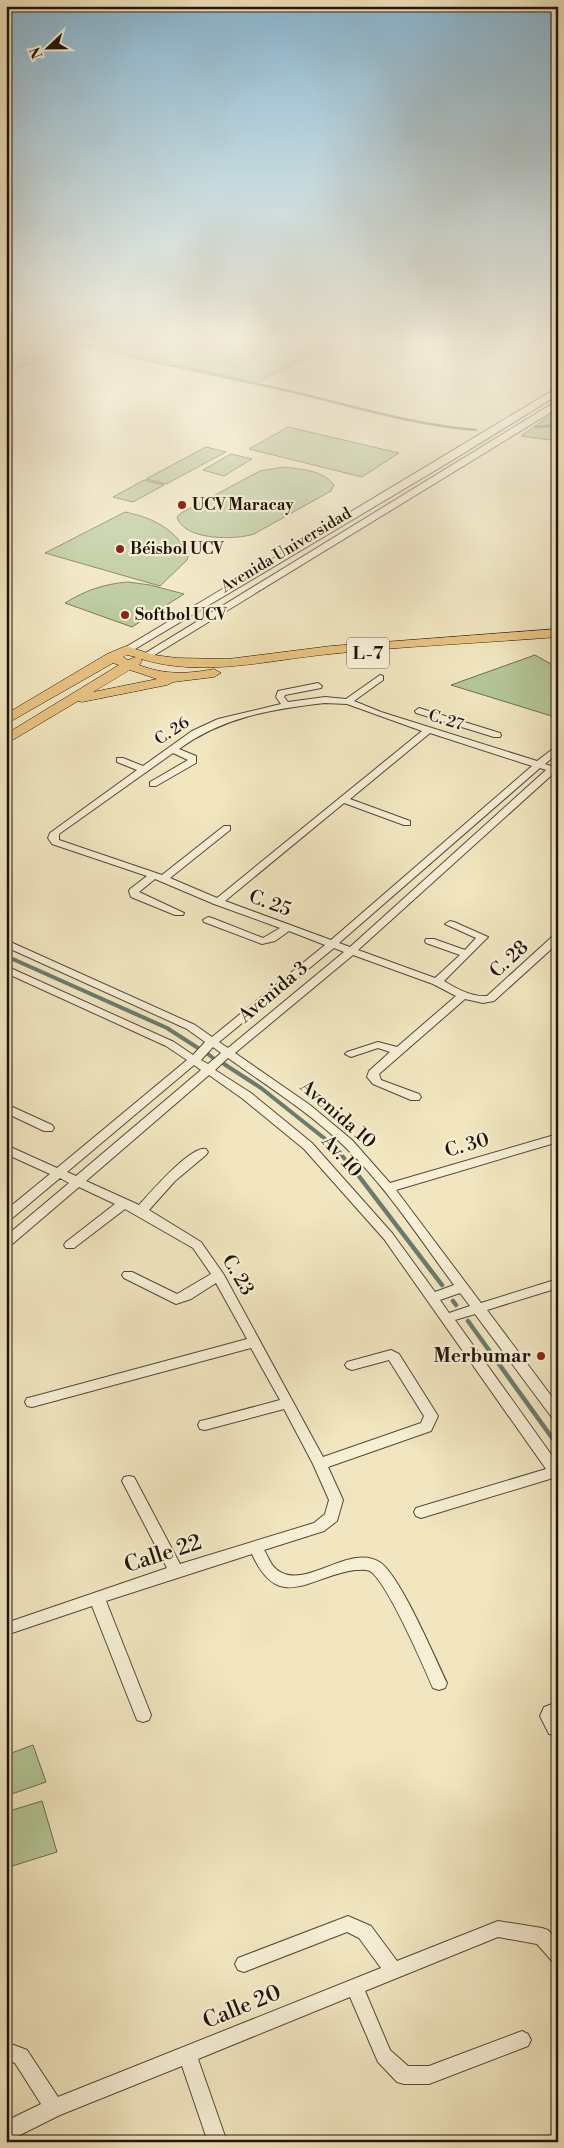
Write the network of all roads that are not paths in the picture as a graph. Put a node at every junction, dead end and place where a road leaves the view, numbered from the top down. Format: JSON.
{"nodes":[{"id":1,"x":472,"y":444,"type":"edge"},
{"id":2,"x":493,"y":444,"type":"edge"},
{"id":3,"x":448,"y":459,"type":"junction"},
{"id":4,"x":462,"y":463,"type":"junction"},
{"id":5,"x":558,"y":633,"type":"edge"},
{"id":6,"x":558,"y":638,"type":"edge"},
{"id":7,"x":160,"y":647,"type":"junction"},
{"id":8,"x":126,"y":650,"type":"junction"},
{"id":9,"x":112,"y":657,"type":"junction"},
{"id":10,"x":144,"y":657,"type":"junction"},
{"id":11,"x":129,"y":665,"type":"junction"},
{"id":12,"x":201,"y":665,"type":"junction"},
{"id":13,"x":180,"y":678,"type":"junction"},
{"id":14,"x":380,"y":678,"type":"dead end"},
{"id":15,"x":318,"y":686,"type":"dead end"},
{"id":16,"x":325,"y":700,"type":"joint"},
{"id":17,"x":68,"y":701,"type":"junction"},
{"id":18,"x":348,"y":702,"type":"junction"},
{"id":19,"x":286,"y":705,"type":"junction"},
{"id":20,"x":419,"y":711,"type":"dead end"},
{"id":21,"x":6,"y":720,"type":"edge"},
{"id":22,"x":456,"y":723,"type":"junction"},
{"id":23,"x":428,"y":730,"type":"junction"},
{"id":24,"x":442,"y":734,"type":"junction"},
{"id":25,"x":497,"y":735,"type":"dead end"},
{"id":26,"x":6,"y":740,"type":"edge"},
{"id":27,"x":558,"y":748,"type":"edge"},
{"id":28,"x":171,"y":749,"type":"junction"},
{"id":29,"x":120,"y":760,"type":"dead end"},
{"id":30,"x":537,"y":764,"type":"junction"},
{"id":31,"x":556,"y":768,"type":"edge"},
{"id":32,"x":142,"y":770,"type":"junction"},
{"id":33,"x":153,"y":784,"type":"dead end"},
{"id":34,"x":342,"y":799,"type":"junction"},
{"id":35,"x":407,"y":823,"type":"dead end"},
{"id":36,"x":227,"y":828,"type":"dead end"},
{"id":37,"x":55,"y":833,"type":"joint"},
{"id":38,"x":159,"y":877,"type":"junction"},
{"id":39,"x":218,"y":902,"type":"junction"},
{"id":40,"x":179,"y":913,"type":"dead end"},
{"id":41,"x":208,"y":920,"type":"dead end"},
{"id":42,"x":450,"y":924,"type":"dead end"},
{"id":43,"x":287,"y":928,"type":"junction"},
{"id":44,"x":558,"y":937,"type":"edge"},
{"id":45,"x":430,"y":941,"type":"dead end"},
{"id":46,"x":6,"y":943,"type":"edge"},
{"id":47,"x":332,"y":944,"type":"junction"},
{"id":48,"x":350,"y":951,"type":"junction"},
{"id":49,"x":467,"y":954,"type":"junction"},
{"id":50,"x":6,"y":969,"type":"edge"},
{"id":51,"x":437,"y":982,"type":"junction"},
{"id":52,"x":462,"y":996,"type":"junction"},
{"id":53,"x":481,"y":1001,"type":"joint"},
{"id":54,"x":213,"y":1041,"type":"junction"},
{"id":55,"x":229,"y":1052,"type":"junction"},
{"id":56,"x":399,"y":1052,"type":"junction"},
{"id":57,"x":351,"y":1054,"type":"dead end"},
{"id":58,"x":194,"y":1060,"type":"junction"},
{"id":59,"x":209,"y":1070,"type":"junction"},
{"id":60,"x":415,"y":1097,"type":"dead end"},
{"id":61,"x":6,"y":1108,"type":"edge"},
{"id":62,"x":48,"y":1128,"type":"dead end"},
{"id":63,"x":558,"y":1138,"type":"edge"},
{"id":64,"x":6,"y":1149,"type":"edge"},
{"id":65,"x":202,"y":1152,"type":"dead end"},
{"id":66,"x":58,"y":1173,"type":"junction"},
{"id":67,"x":77,"y":1182,"type":"junction"},
{"id":68,"x":388,"y":1188,"type":"junction"},
{"id":69,"x":123,"y":1204,"type":"junction"},
{"id":70,"x":140,"y":1212,"type":"junction"},
{"id":71,"x":6,"y":1217,"type":"edge"},
{"id":72,"x":6,"y":1244,"type":"edge"},
{"id":73,"x":70,"y":1245,"type":"dead end"},
{"id":74,"x":128,"y":1275,"type":"dead end"},
{"id":75,"x":218,"y":1275,"type":"junction"},
{"id":76,"x":558,"y":1283,"type":"edge"},
{"id":77,"x":463,"y":1287,"type":"junction"},
{"id":78,"x":432,"y":1298,"type":"junction"},
{"id":79,"x":479,"y":1308,"type":"junction"},
{"id":80,"x":447,"y":1318,"type":"junction"},
{"id":81,"x":255,"y":1342,"type":"junction"},
{"id":82,"x":352,"y":1365,"type":"dead end"},
{"id":83,"x":32,"y":1402,"type":"dead end"},
{"id":84,"x":288,"y":1403,"type":"junction"},
{"id":85,"x":558,"y":1415,"type":"edge"},
{"id":86,"x":205,"y":1426,"type":"dead end"},
{"id":87,"x":320,"y":1464,"type":"junction"},
{"id":88,"x":557,"y":1473,"type":"edge"},
{"id":89,"x":129,"y":1481,"type":"dead end"},
{"id":90,"x":421,"y":1512,"type":"dead end"},
{"id":91,"x":332,"y":1516,"type":"joint"},
{"id":92,"x":255,"y":1546,"type":"junction"},
{"id":93,"x":176,"y":1571,"type":"junction"},
{"id":94,"x":97,"y":1598,"type":"junction"},
{"id":95,"x":6,"y":1629,"type":"edge"},
{"id":96,"x":439,"y":1683,"type":"dead end"},
{"id":97,"x":558,"y":1709,"type":"edge"},
{"id":98,"x":143,"y":1715,"type":"dead end"},
{"id":99,"x":555,"y":1728,"type":"dead end"},
{"id":100,"x":558,"y":1955,"type":"edge"},
{"id":101,"x":244,"y":1964,"type":"dead end"},
{"id":102,"x":394,"y":1971,"type":"junction"},
{"id":103,"x":354,"y":1987,"type":"junction"},
{"id":104,"x":522,"y":2040,"type":"dead end"},
{"id":105,"x":6,"y":2051,"type":"edge"},
{"id":106,"x":187,"y":2055,"type":"junction"},
{"id":107,"x":54,"y":2108,"type":"junction"},
{"id":108,"x":6,"y":2133,"type":"edge"},
{"id":109,"x":218,"y":2142,"type":"edge"}],
"edges":[{"from":1,"to":3,"type":"street","name":"Avenida Universidad"},
{"from":2,"to":4,"type":"street","name":"Avenida Universidad"},
{"from":3,"to":4,"type":"street"},
{"from":3,"to":8,"type":"street","name":"Avenida Universidad"},
{"from":4,"to":7,"type":"street","name":"Avenida Universidad"},
{"from":5,"to":12,"type":"main road","number":"L-7"},
{"from":6,"to":13,"type":"main road","number":"L-7"},
{"from":7,"to":10,"type":"street","name":"Avenida Universidad"},
{"from":7,"to":12,"type":"main road"},
{"from":8,"to":9,"type":"main road","name":"Avenida Universidad"},
{"from":8,"to":10,"type":"main road","number":"L-7"},
{"from":9,"to":11,"type":"main road","number":"L-7"},
{"from":9,"to":21,"type":"main road","name":"Avenida Universidad"},
{"from":10,"to":11,"type":"main road","name":"Avenida Universidad"},
{"from":10,"to":12,"type":"main road","number":"L-7"},
{"from":11,"to":13,"type":"main road","number":"L-7"},
{"from":11,"to":17,"type":"main road","name":"Avenida Universidad"},
{"from":13,"to":17,"type":"main road"},
{"from":14,"to":18,"type":"street"},
{"from":15,"to":19,"type":"street"},
{"from":16,"to":18,"type":"street","name":"C. 27"},
{"from":16,"to":19,"type":"street","name":"C. 26"},
{"from":17,"to":26,"type":"main road","name":"Avenida Universidad"},
{"from":18,"to":23,"type":"street","name":"C. 27"},
{"from":19,"to":28,"type":"street","name":"C. 26"},
{"from":20,"to":22,"type":"street"},
{"from":22,"to":24,"type":"street"},
{"from":22,"to":25,"type":"street"},
{"from":23,"to":24,"type":"street","name":"C. 27"},
{"from":23,"to":34,"type":"street"},
{"from":24,"to":30,"type":"street","name":"C. 27"},
{"from":27,"to":30,"type":"street","name":"Avenida 3"},
{"from":28,"to":32,"type":"street","name":"C. 26"},
{"from":28,"to":33,"type":"street"},
{"from":29,"to":32,"type":"street"},
{"from":30,"to":31,"type":"street","name":"C. 27"},
{"from":30,"to":47,"type":"street","name":"Avenida 3"},
{"from":31,"to":48,"type":"street","name":"Avenida 3"},
{"from":32,"to":37,"type":"street","name":"C. 26"},
{"from":34,"to":35,"type":"street"},
{"from":34,"to":39,"type":"street"},
{"from":36,"to":38,"type":"street"},
{"from":37,"to":38,"type":"street","name":"C. 25"},
{"from":38,"to":39,"type":"street","name":"C. 25"},
{"from":38,"to":40,"type":"street"},
{"from":39,"to":43,"type":"street","name":"C. 25"},
{"from":41,"to":43,"type":"street"},
{"from":42,"to":49,"type":"street"},
{"from":43,"to":47,"type":"street","name":"C. 25"},
{"from":44,"to":53,"type":"street","name":"C. 28"},
{"from":45,"to":49,"type":"street"},
{"from":46,"to":54,"type":"street","name":"Avenida 10"},
{"from":47,"to":48,"type":"street","name":"C. 25"},
{"from":47,"to":54,"type":"street","name":"Avenida 3"},
{"from":48,"to":51,"type":"street","name":"C. 25"},
{"from":48,"to":55,"type":"street","name":"Avenida 3"},
{"from":49,"to":51,"type":"street"},
{"from":50,"to":58,"type":"street","name":"Av. 10"},
{"from":51,"to":52,"type":"street","name":"C. 25"},
{"from":52,"to":53,"type":"street","name":"C. 25"},
{"from":52,"to":56,"type":"street"},
{"from":54,"to":55,"type":"street","name":"Avenida 10"},
{"from":54,"to":58,"type":"street","name":"Avenida 3"},
{"from":55,"to":59,"type":"street","name":"Avenida 3"},
{"from":55,"to":68,"type":"street","name":"Avenida 10"},
{"from":56,"to":57,"type":"street"},
{"from":56,"to":60,"type":"street"},
{"from":58,"to":59,"type":"street","name":"Av. 10"},
{"from":58,"to":66,"type":"street","name":"Avenida 3"},
{"from":59,"to":67,"type":"street","name":"Avenida 3"},
{"from":59,"to":78,"type":"street","name":"Av. 10"},
{"from":61,"to":62,"type":"street"},
{"from":63,"to":68,"type":"street","name":"C. 30"},
{"from":64,"to":66,"type":"street","name":"C. 23"},
{"from":65,"to":70,"type":"street"},
{"from":66,"to":67,"type":"street","name":"C. 23"},
{"from":66,"to":71,"type":"street","name":"Avenida 3"},
{"from":67,"to":69,"type":"street","name":"C. 23"},
{"from":67,"to":72,"type":"street","name":"Avenida 3"},
{"from":68,"to":77,"type":"street","name":"Avenida 10"},
{"from":69,"to":70,"type":"street","name":"C. 23"},
{"from":69,"to":73,"type":"street"},
{"from":70,"to":75,"type":"street","name":"C. 23"},
{"from":74,"to":75,"type":"street"},
{"from":75,"to":81,"type":"street","name":"C. 23"},
{"from":76,"to":79,"type":"street"},
{"from":77,"to":78,"type":"street"},
{"from":77,"to":79,"type":"street","name":"Avenida 10"},
{"from":78,"to":80,"type":"street","name":"Av. 10"},
{"from":79,"to":80,"type":"street"},
{"from":79,"to":85,"type":"street","name":"Avenida 10"},
{"from":80,"to":88,"type":"street","name":"Av. 10"},
{"from":81,"to":83,"type":"street"},
{"from":81,"to":84,"type":"street","name":"C. 23"},
{"from":82,"to":87,"type":"street"},
{"from":84,"to":86,"type":"street"},
{"from":84,"to":87,"type":"street","name":"C. 23"},
{"from":87,"to":91,"type":"street","name":"C. 23"},
{"from":88,"to":90,"type":"street"},
{"from":89,"to":93,"type":"street"},
{"from":91,"to":92,"type":"street","name":"Calle 22"},
{"from":92,"to":93,"type":"street","name":"Calle 22"},
{"from":92,"to":96,"type":"street"},
{"from":93,"to":94,"type":"street","name":"Calle 22"},
{"from":94,"to":95,"type":"street","name":"Calle 22"},
{"from":94,"to":98,"type":"street"},
{"from":97,"to":99,"type":"street"},
{"from":100,"to":102,"type":"street","name":"Calle 20"},
{"from":101,"to":102,"type":"street"},
{"from":102,"to":103,"type":"street","name":"Calle 20"},
{"from":103,"to":104,"type":"street"},
{"from":103,"to":106,"type":"street","name":"Calle 20"},
{"from":105,"to":107,"type":"street"},
{"from":106,"to":107,"type":"street","name":"Calle 20"},
{"from":106,"to":109,"type":"street"},
{"from":107,"to":108,"type":"street","name":"Calle 20"}]}
